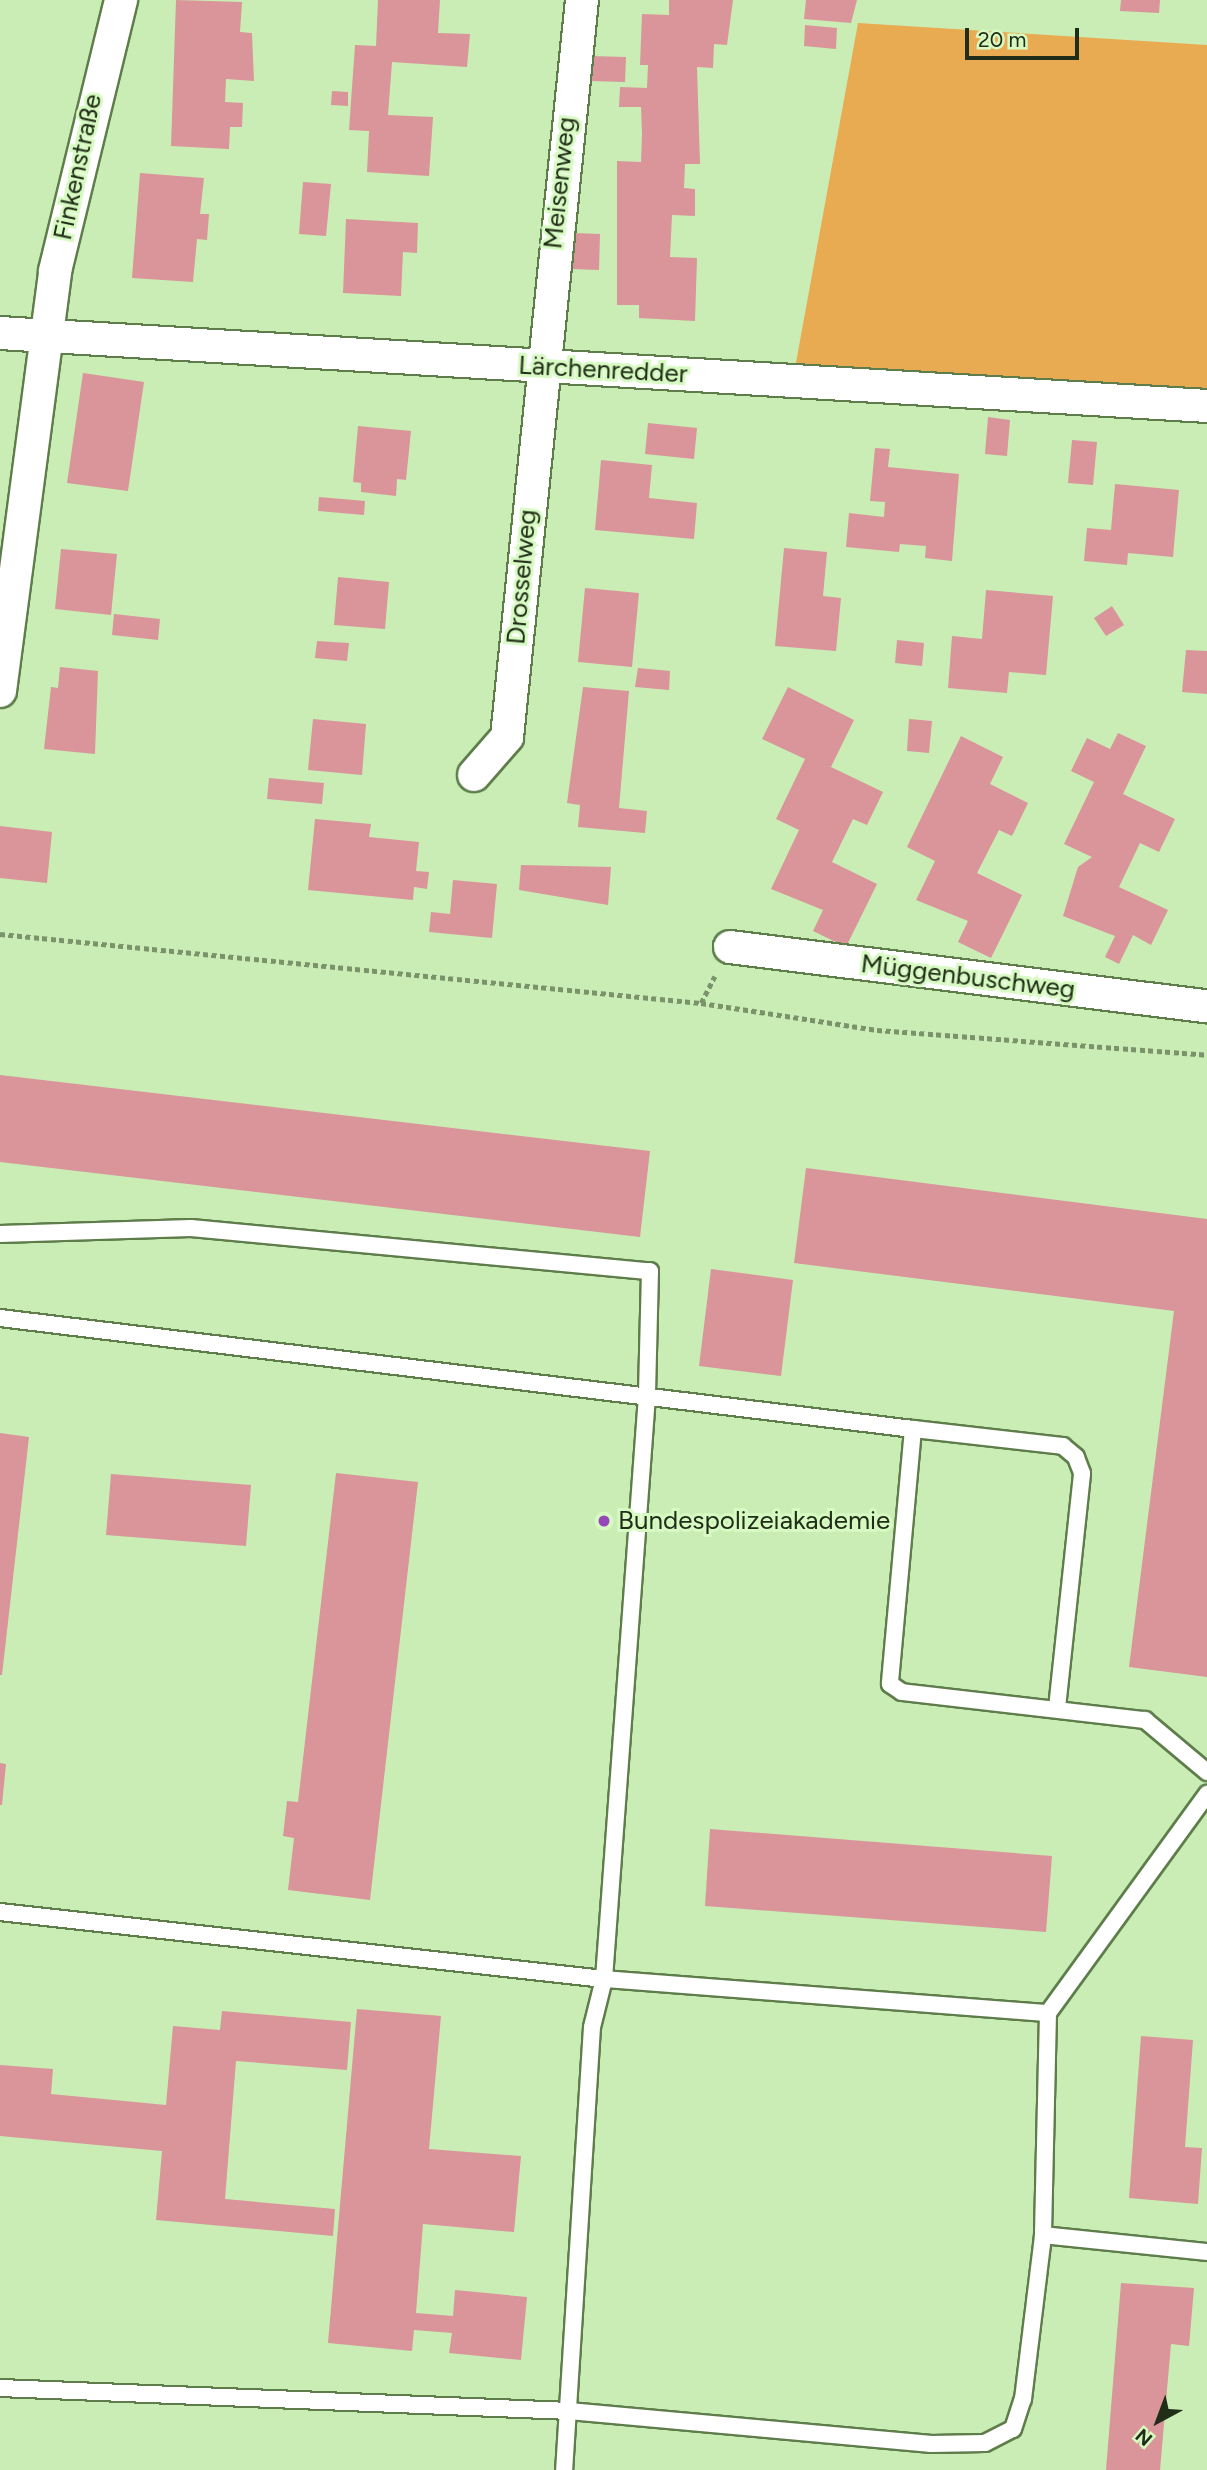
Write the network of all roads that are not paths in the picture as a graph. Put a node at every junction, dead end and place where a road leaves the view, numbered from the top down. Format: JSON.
{"nodes":[{"id":1,"x":121,"y":0,"type":"edge"},
{"id":2,"x":582,"y":0,"type":"edge"},
{"id":3,"x":0,"y":332,"type":"edge"},
{"id":4,"x":47,"y":335,"type":"junction"},
{"id":5,"x":542,"y":366,"type":"junction"},
{"id":6,"x":1207,"y":406,"type":"edge"},
{"id":7,"x":0,"y":691,"type":"edge"},
{"id":8,"x":474,"y":775,"type":"dead end"},
{"id":9,"x":730,"y":947,"type":"dead end"},
{"id":10,"x":1207,"y":1006,"type":"edge"},
{"id":11,"x":0,"y":1234,"type":"edge"},
{"id":12,"x":0,"y":1318,"type":"edge"},
{"id":13,"x":647,"y":1396,"type":"junction"},
{"id":14,"x":913,"y":1429,"type":"junction"},
{"id":15,"x":1057,"y":1708,"type":"junction"},
{"id":16,"x":1207,"y":1772,"type":"edge"},
{"id":17,"x":1207,"y":1794,"type":"edge"},
{"id":18,"x":0,"y":1912,"type":"edge"},
{"id":19,"x":604,"y":1979,"type":"junction"},
{"id":20,"x":1048,"y":2013,"type":"junction"},
{"id":21,"x":1043,"y":2235,"type":"junction"},
{"id":22,"x":1207,"y":2252,"type":"edge"},
{"id":23,"x":0,"y":2388,"type":"edge"},
{"id":24,"x":569,"y":2411,"type":"junction"},
{"id":25,"x":564,"y":2470,"type":"edge"}],
"edges":[{"from":1,"to":4,"type":"street","name":"Finkenstraße"},
{"from":2,"to":5,"type":"street","name":"Meisenweg"},
{"from":3,"to":4,"type":"street","name":"Lärchenredder"},
{"from":4,"to":5,"type":"street","name":"Lärchenredder"},
{"from":4,"to":7,"type":"street","name":"Finkenstraße"},
{"from":5,"to":6,"type":"street","name":"Lärchenredder"},
{"from":5,"to":8,"type":"street","name":"Drosselweg"},
{"from":9,"to":10,"type":"street","name":"Müggenbuschweg"},
{"from":11,"to":13,"type":"lane"},
{"from":12,"to":13,"type":"lane"},
{"from":13,"to":14,"type":"lane"},
{"from":13,"to":19,"type":"lane"},
{"from":14,"to":15,"type":"lane"},
{"from":14,"to":15,"type":"lane"},
{"from":15,"to":16,"type":"lane"},
{"from":17,"to":20,"type":"lane"},
{"from":18,"to":19,"type":"lane"},
{"from":19,"to":20,"type":"lane"},
{"from":19,"to":24,"type":"lane"},
{"from":20,"to":21,"type":"lane"},
{"from":21,"to":22,"type":"lane"},
{"from":21,"to":24,"type":"lane"},
{"from":23,"to":24,"type":"lane"},
{"from":24,"to":25,"type":"lane"}]}
